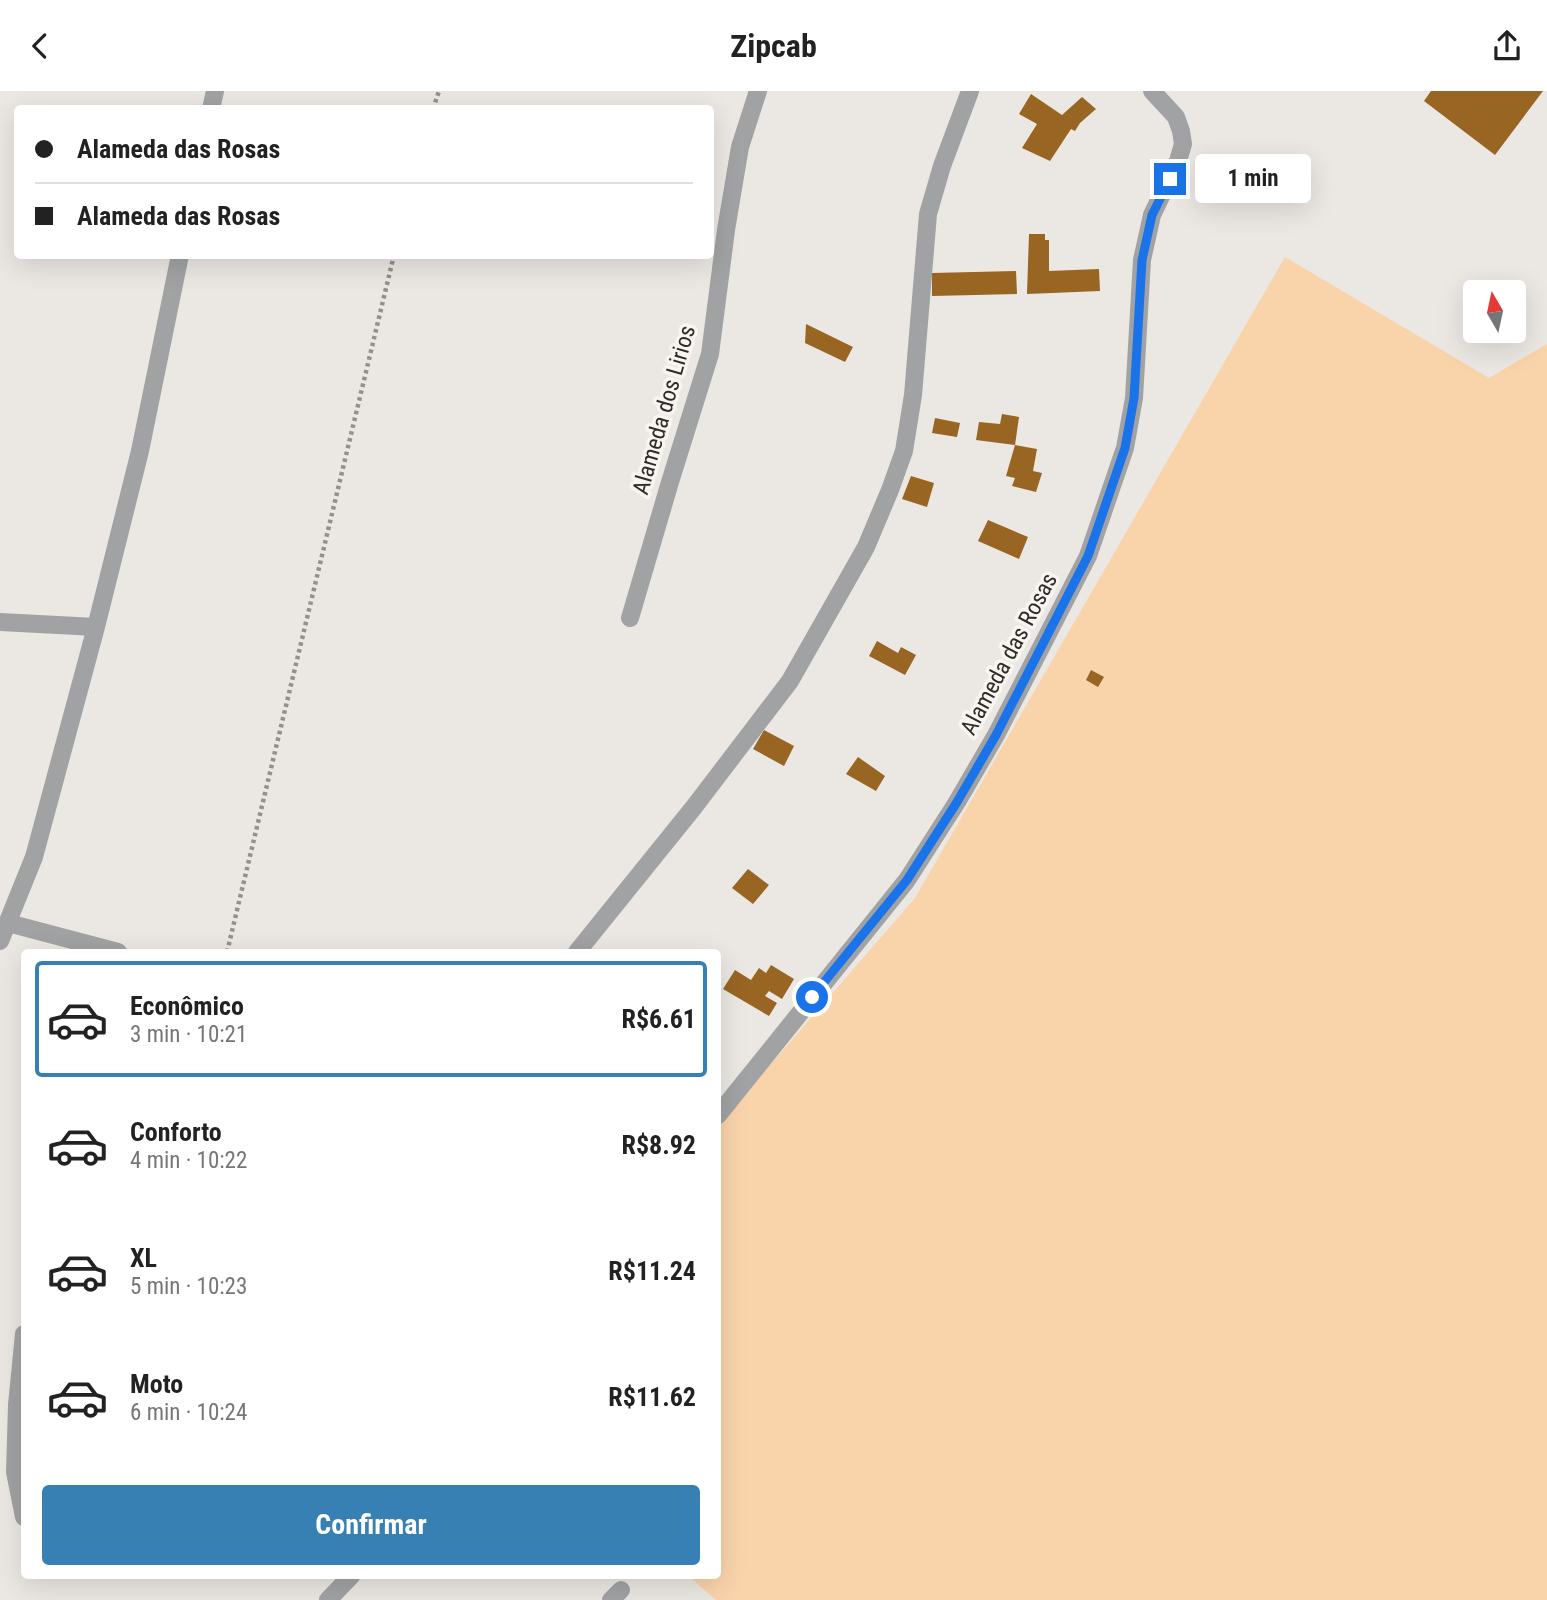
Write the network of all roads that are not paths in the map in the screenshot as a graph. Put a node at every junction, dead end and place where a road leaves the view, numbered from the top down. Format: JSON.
{"nodes":[{"id":1,"x":758,"y":91,"type":"edge"},
{"id":2,"x":970,"y":91,"type":"edge"},
{"id":3,"x":1152,"y":91,"type":"edge"},
{"id":4,"x":179,"y":259,"type":"edge"},
{"id":5,"x":630,"y":618,"type":"dead end"},
{"id":6,"x":0,"y":622,"type":"edge"},
{"id":7,"x":96,"y":627,"type":"junction"},
{"id":8,"x":8,"y":923,"type":"junction"},
{"id":9,"x":0,"y":941,"type":"edge"},
{"id":10,"x":107,"y":949,"type":"edge"},
{"id":11,"x":579,"y":949,"type":"edge"},
{"id":12,"x":721,"y":1111,"type":"edge"},
{"id":13,"x":21,"y":1364,"type":"edge"},
{"id":14,"x":21,"y":1502,"type":"edge"},
{"id":15,"x":348,"y":1579,"type":"edge"},
{"id":16,"x":328,"y":1600,"type":"edge"}],
"edges":[{"from":1,"to":5,"type":"street","name":"Alameda dos Lirios"},
{"from":2,"to":11,"type":"street"},
{"from":3,"to":12,"type":"street","name":"Alameda das Rosas"},
{"from":4,"to":7,"type":"street"},
{"from":6,"to":7,"type":"street"},
{"from":7,"to":8,"type":"street"},
{"from":8,"to":9,"type":"street"},
{"from":8,"to":10,"type":"street"},
{"from":13,"to":14,"type":"street"},
{"from":15,"to":16,"type":"street"}]}
